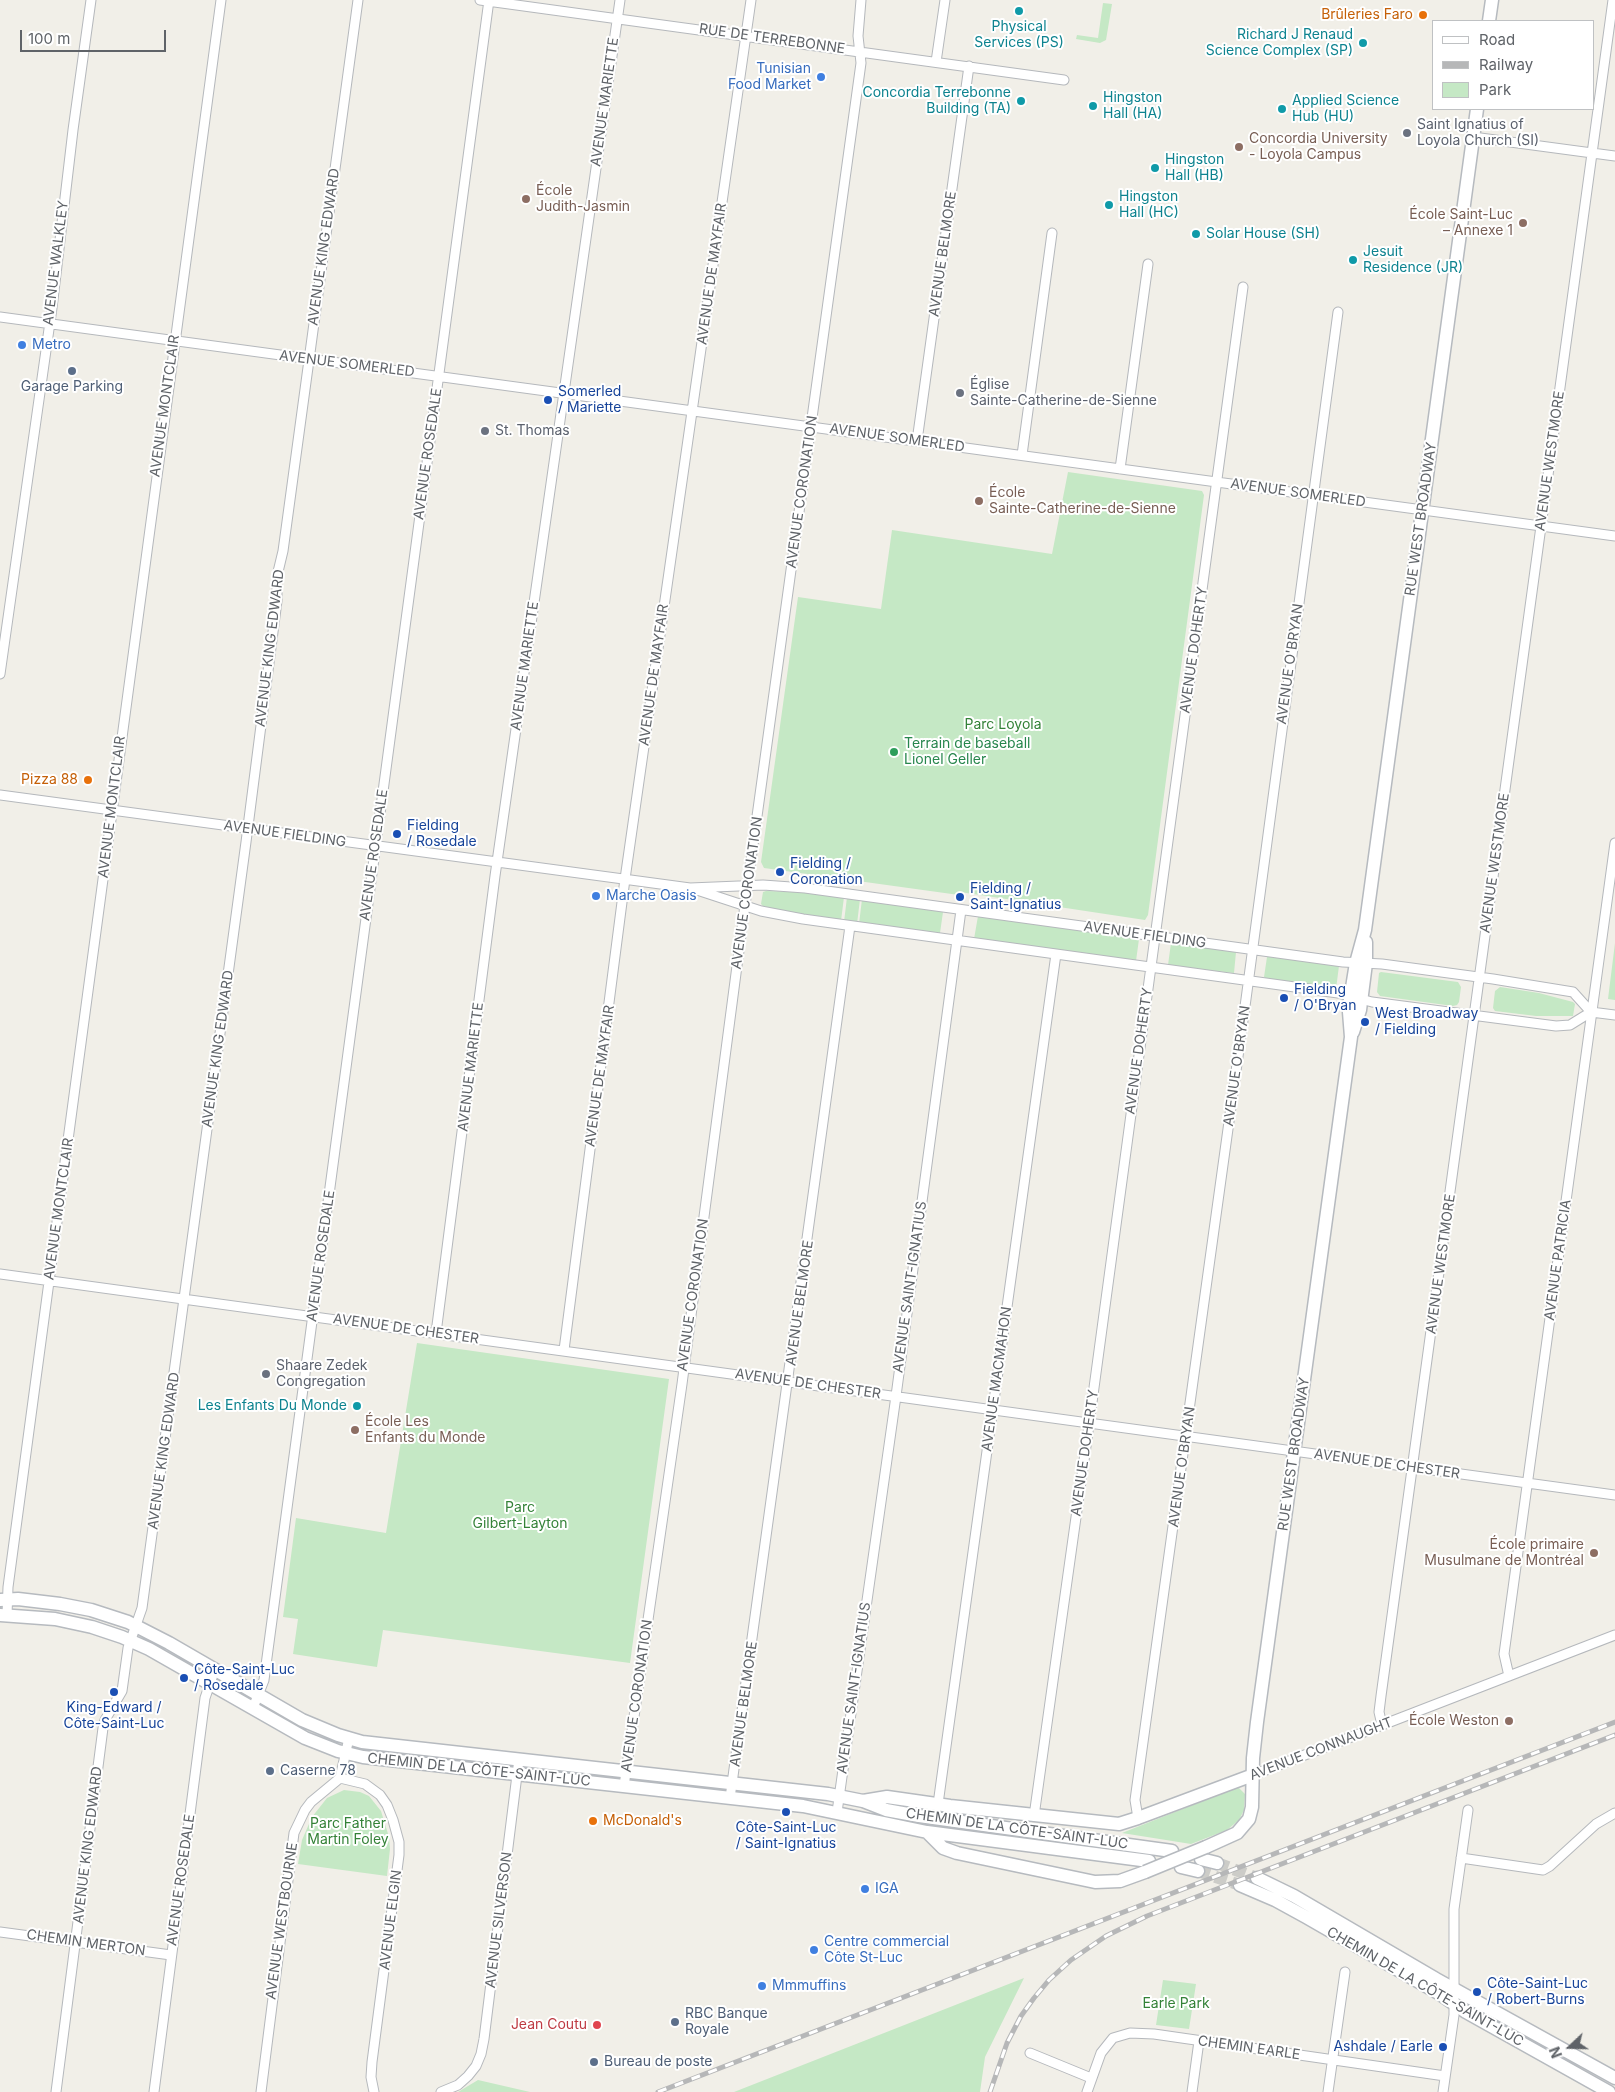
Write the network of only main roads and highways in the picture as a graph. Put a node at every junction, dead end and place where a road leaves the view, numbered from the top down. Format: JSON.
{"nodes":[{"id":1,"x":1492,"y":0,"type":"edge"},
{"id":2,"x":1489,"y":20,"type":"edge"},
{"id":3,"x":1477,"y":110,"type":"edge"},
{"id":4,"x":4,"y":1600,"type":"edge"},
{"id":5,"x":3,"y":1615,"type":"edge"},
{"id":6,"x":1253,"y":1775,"type":"junction"},
{"id":7,"x":864,"y":1801,"type":"junction"},
{"id":8,"x":1138,"y":1818,"type":"joint"},
{"id":9,"x":927,"y":1832,"type":"junction"},
{"id":10,"x":1172,"y":1851,"type":"dead end"},
{"id":11,"x":1202,"y":1859,"type":"junction"},
{"id":12,"x":1217,"y":1864,"type":"tunnel mouth"},
{"id":13,"x":1147,"y":1866,"type":"junction"},
{"id":14,"x":1181,"y":1867,"type":"dead end"},
{"id":15,"x":1257,"y":1878,"type":"tunnel mouth"},
{"id":16,"x":1240,"y":1885,"type":"tunnel mouth"},
{"id":17,"x":1454,"y":1996,"type":"junction"},
{"id":18,"x":1615,"y":2078,"type":"edge"},
{"id":19,"x":1609,"y":2092,"type":"edge"}],
"edges":[{"from":1,"to":2,"type":"main road"},
{"from":3,"to":6,"type":"main road","name":"RUE WEST BROADWAY"},
{"from":4,"to":7,"type":"main road","name":"CHEMIN DE LA CÔTE-SAINT-LUC"},
{"from":5,"to":9,"type":"main road","name":"CHEMIN DE LA CÔTE-SAINT-LUC"},
{"from":6,"to":8,"type":"main road","name":"AVENUE CONNAUGHT"},
{"from":6,"to":11,"type":"main road","name":"RUE WEST BROADWAY"},
{"from":7,"to":8,"type":"main road","name":"CHEMIN DE LA CÔTE-SAINT-LUC"},
{"from":7,"to":10,"type":"main road","name":"CHEMIN DE LA CÔTE-SAINT-LUC"},
{"from":9,"to":13,"type":"main road","name":"CHEMIN DE LA CÔTE-SAINT-LUC"},
{"from":9,"to":13,"type":"main road","name":"CHEMIN DE LA CÔTE-SAINT-LUC"},
{"from":11,"to":12,"type":"main road"},
{"from":11,"to":13,"type":"main road","name":"CHEMIN DE LA CÔTE-SAINT-LUC","bridge":true},
{"from":11,"to":14,"type":"main road"},
{"from":15,"to":17,"type":"main road","name":"CHEMIN DE LA CÔTE-SAINT-LUC"},
{"from":16,"to":17,"type":"main road","name":"CHEMIN DE LA CÔTE-SAINT-LUC"},
{"from":17,"to":18,"type":"main road","name":"CHEMIN DE LA CÔTE-SAINT-LUC"},
{"from":17,"to":19,"type":"main road","name":"CHEMIN DE LA CÔTE-SAINT-LUC"}]}
